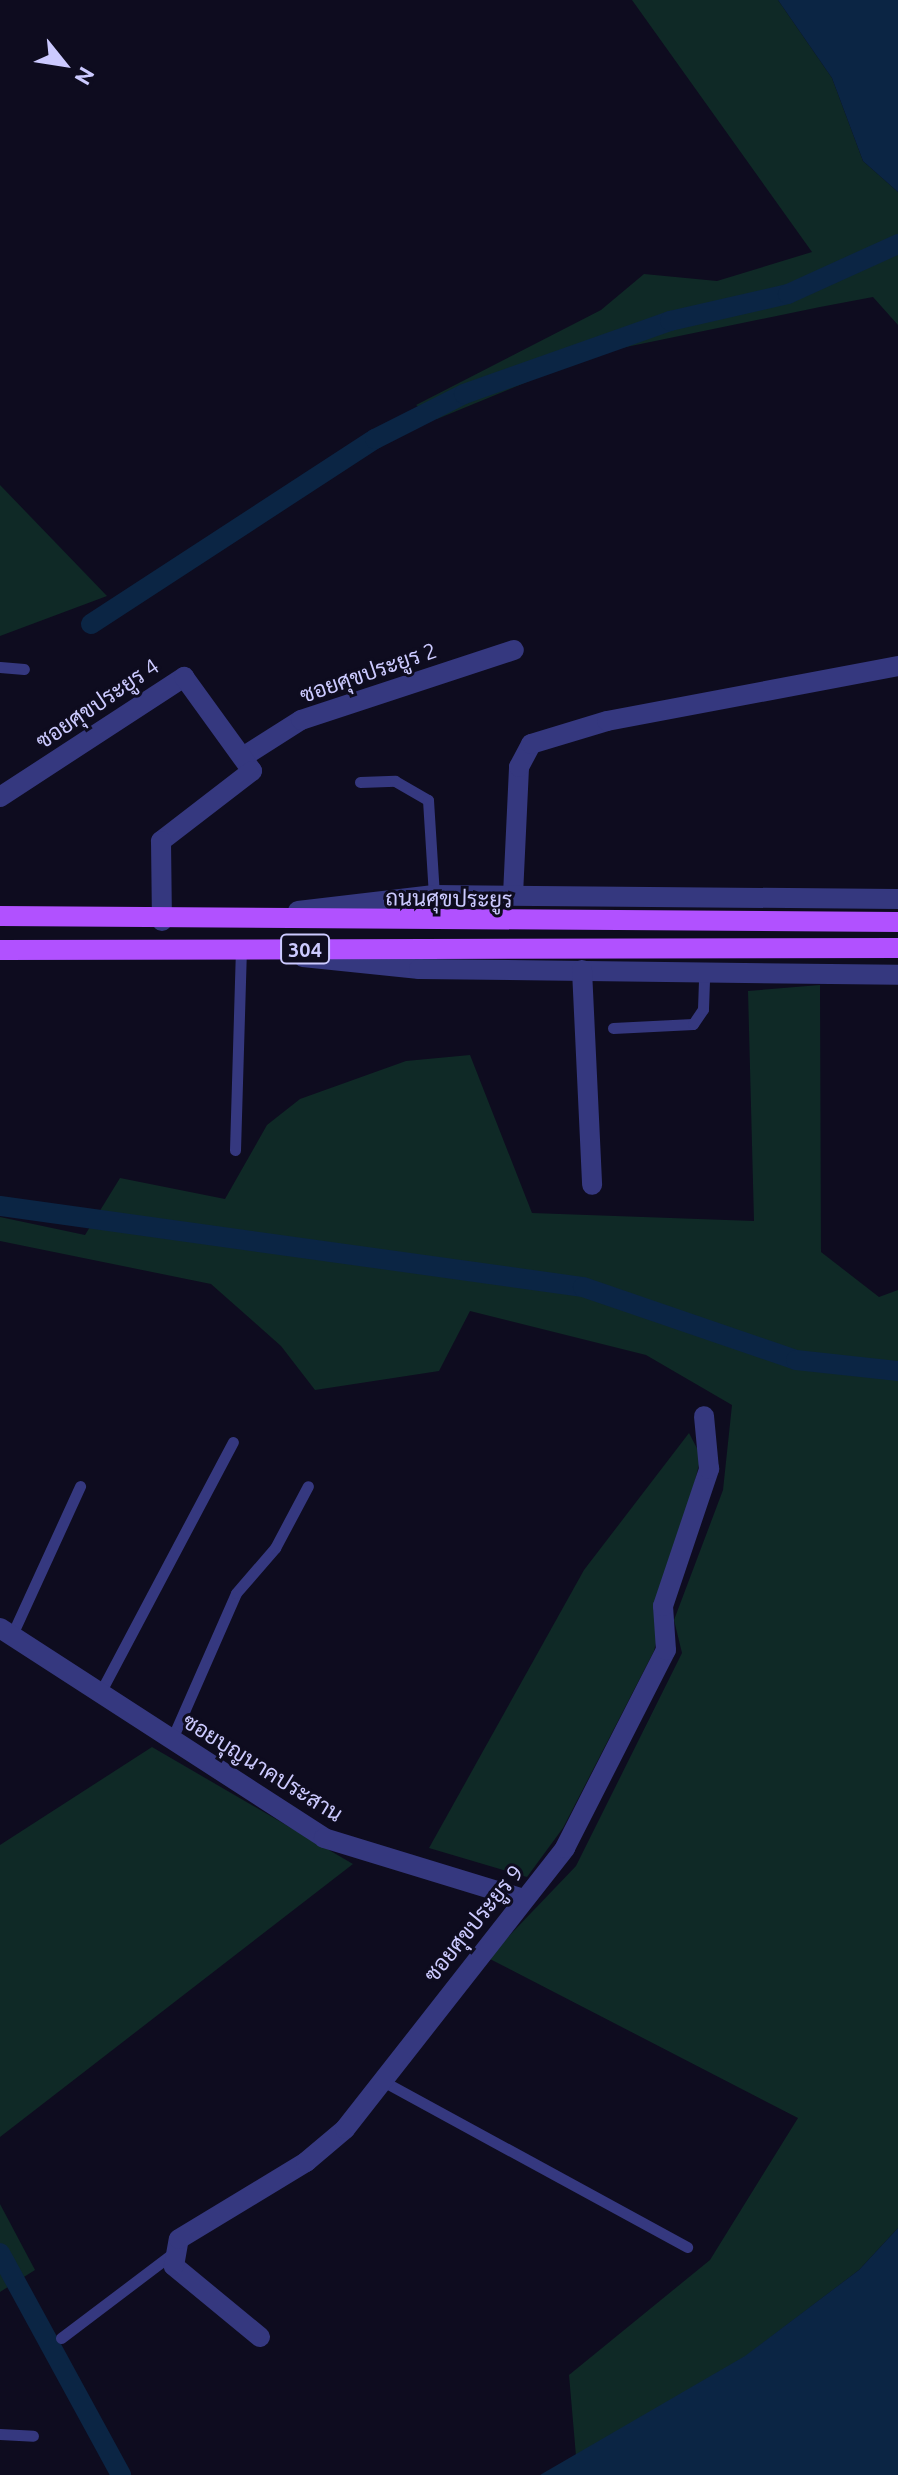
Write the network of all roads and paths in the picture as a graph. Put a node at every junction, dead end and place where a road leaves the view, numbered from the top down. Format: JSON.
{"nodes":[{"id":1,"x":514,"y":650,"type":"dead end"},
{"id":2,"x":898,"y":666,"type":"edge"},
{"id":3,"x":0,"y":667,"type":"edge"},
{"id":4,"x":24,"y":669,"type":"dead end"},
{"id":5,"x":246,"y":755,"type":"junction"},
{"id":6,"x":360,"y":782,"type":"dead end"},
{"id":7,"x":0,"y":797,"type":"edge"},
{"id":8,"x":434,"y":895,"type":"junction"},
{"id":9,"x":513,"y":895,"type":"junction"},
{"id":10,"x":898,"y":899,"type":"edge"},
{"id":11,"x":0,"y":916,"type":"edge"},
{"id":12,"x":230,"y":919,"type":"junction"},
{"id":13,"x":162,"y":921,"type":"junction"},
{"id":14,"x":898,"y":922,"type":"edge"},
{"id":15,"x":898,"y":948,"type":"edge"},
{"id":16,"x":236,"y":949,"type":"junction"},
{"id":17,"x":0,"y":950,"type":"edge"},
{"id":18,"x":582,"y":970,"type":"junction"},
{"id":19,"x":704,"y":972,"type":"junction"},
{"id":20,"x":898,"y":975,"type":"edge"},
{"id":21,"x":613,"y":1028,"type":"dead end"},
{"id":22,"x":235,"y":1150,"type":"dead end"},
{"id":23,"x":592,"y":1185,"type":"dead end"},
{"id":24,"x":704,"y":1416,"type":"dead end"},
{"id":25,"x":233,"y":1442,"type":"dead end"},
{"id":26,"x":80,"y":1486,"type":"dead end"},
{"id":27,"x":308,"y":1486,"type":"dead end"},
{"id":28,"x":6,"y":1633,"type":"edge"},
{"id":29,"x":100,"y":1693,"type":"junction"},
{"id":30,"x":172,"y":1739,"type":"junction"},
{"id":31,"x":523,"y":1899,"type":"junction"},
{"id":32,"x":379,"y":2079,"type":"junction"},
{"id":33,"x":687,"y":2247,"type":"dead end"},
{"id":34,"x":172,"y":2254,"type":"junction"},
{"id":35,"x":260,"y":2337,"type":"dead end"},
{"id":36,"x":61,"y":2338,"type":"dead end"},
{"id":37,"x":0,"y":2434,"type":"edge"},
{"id":38,"x":33,"y":2436,"type":"dead end"}],
"edges":[{"from":1,"to":5,"type":"street","name":"ซอยศุขประยูร 2"},
{"from":2,"to":9,"type":"street"},
{"from":3,"to":4,"type":"lane"},
{"from":5,"to":7,"type":"street","name":"ซอยศุขประยูร 4"},
{"from":5,"to":13,"type":"street"},
{"from":6,"to":8,"type":"lane"},
{"from":8,"to":9,"type":"street"},
{"from":8,"to":12,"type":"street"},
{"from":9,"to":10,"type":"street"},
{"from":11,"to":13,"type":"main road","name":"ถนนศุขประยูร","number":"304"},
{"from":12,"to":13,"type":"main road","name":"ถนนศุขประยูร","number":"304"},
{"from":12,"to":14,"type":"main road","name":"ถนนศุขประยูร","number":"304"},
{"from":15,"to":16,"type":"main road","number":"304"},
{"from":16,"to":17,"type":"main road","number":"304"},
{"from":16,"to":18,"type":"street"},
{"from":16,"to":22,"type":"lane"},
{"from":18,"to":19,"type":"street"},
{"from":18,"to":23,"type":"street"},
{"from":19,"to":20,"type":"street"},
{"from":19,"to":21,"type":"lane"},
{"from":24,"to":31,"type":"street","name":"ซอยศุขประยูร 9"},
{"from":25,"to":29,"type":"lane"},
{"from":26,"to":28,"type":"lane"},
{"from":27,"to":30,"type":"lane"},
{"from":28,"to":29,"type":"street","name":"ซอยบุญนาคประสาน"},
{"from":29,"to":30,"type":"street","name":"ซอยบุญนาคประสาน"},
{"from":30,"to":31,"type":"street","name":"ซอยบุญนาคประสาน"},
{"from":31,"to":32,"type":"street","name":"ซอยศุขประยูร 9"},
{"from":32,"to":33,"type":"lane"},
{"from":32,"to":34,"type":"street","name":"ซอยศุขประยูร 9"},
{"from":34,"to":35,"type":"street"},
{"from":34,"to":36,"type":"lane"},
{"from":37,"to":38,"type":"lane"}]}
